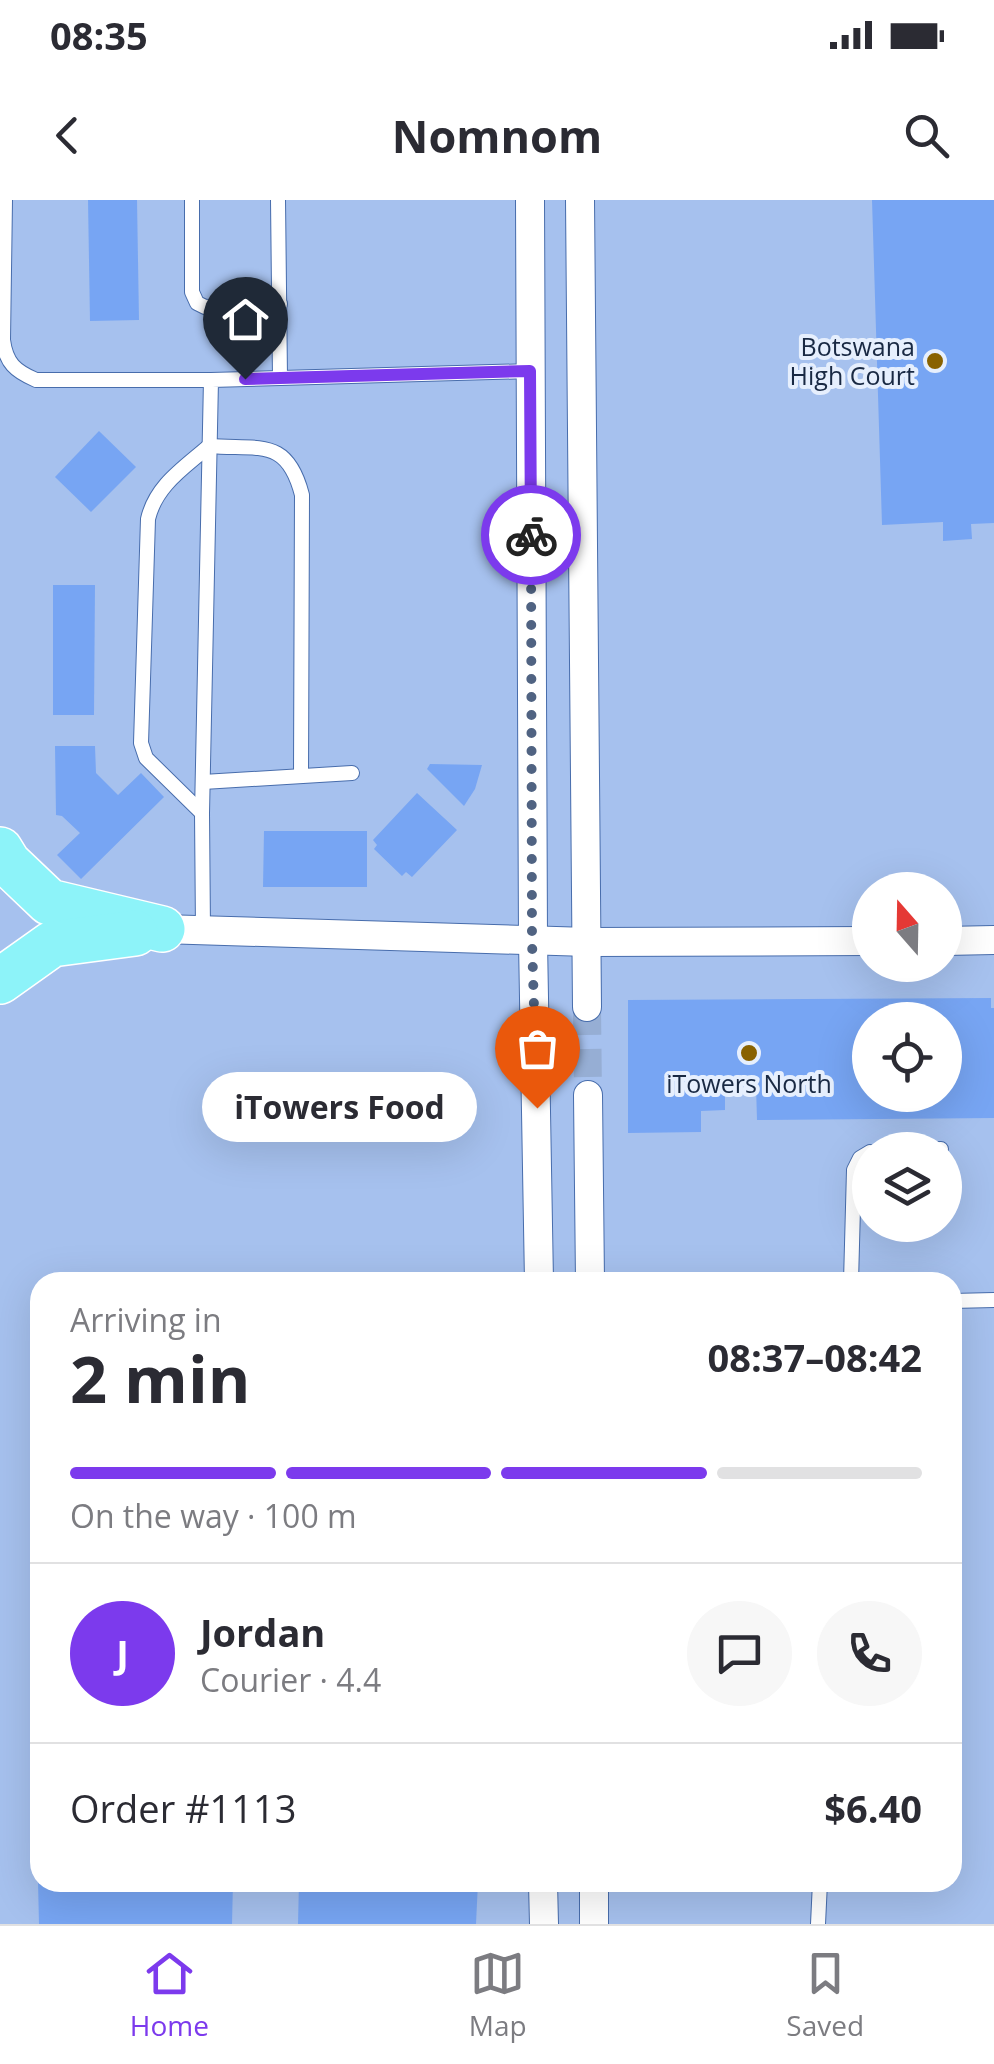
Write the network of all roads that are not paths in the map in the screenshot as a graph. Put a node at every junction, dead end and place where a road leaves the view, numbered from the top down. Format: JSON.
{"nodes":[{"id":1,"x":5,"y":200,"type":"edge"},
{"id":2,"x":192,"y":200,"type":"edge"},
{"id":3,"x":278,"y":200,"type":"edge"},
{"id":4,"x":530,"y":200,"type":"edge"},
{"id":5,"x":580,"y":200,"type":"edge"},
{"id":6,"x":280,"y":304,"type":"junction"},
{"id":7,"x":530,"y":371,"type":"junction"},
{"id":8,"x":280,"y":378,"type":"junction"},
{"id":9,"x":211,"y":380,"type":"junction"},
{"id":10,"x":209,"y":446,"type":"junction"},
{"id":11,"x":352,"y":773,"type":"dead end"},
{"id":12,"x":301,"y":776,"type":"junction"},
{"id":13,"x":203,"y":782,"type":"junction"},
{"id":14,"x":202,"y":813,"type":"junction"},
{"id":15,"x":0,"y":850,"type":"edge"},
{"id":16,"x":183,"y":930,"type":"junction"},
{"id":17,"x":994,"y":940,"type":"edge"},
{"id":18,"x":532,"y":941,"type":"junction"},
{"id":19,"x":852,"y":941,"type":"edge"},
{"id":20,"x":962,"y":941,"type":"edge"},
{"id":21,"x":588,"y":942,"type":"junction"},
{"id":22,"x":0,"y":981,"type":"edge"},
{"id":23,"x":587,"y":1007,"type":"tunnel mouth"},
{"id":24,"x":588,"y":1095,"type":"tunnel mouth"},
{"id":25,"x":852,"y":1242,"type":"edge"},
{"id":26,"x":539,"y":1272,"type":"edge"},
{"id":27,"x":590,"y":1272,"type":"edge"},
{"id":28,"x":851,"y":1272,"type":"edge"},
{"id":29,"x":994,"y":1300,"type":"edge"},
{"id":30,"x":962,"y":1302,"type":"edge"},
{"id":31,"x":543,"y":1892,"type":"edge"},
{"id":32,"x":594,"y":1892,"type":"edge"},
{"id":33,"x":820,"y":1892,"type":"edge"},
{"id":34,"x":544,"y":1924,"type":"edge"},
{"id":35,"x":594,"y":1924,"type":"edge"},
{"id":36,"x":818,"y":1924,"type":"edge"}],
"edges":[{"from":1,"to":9,"type":"lane"},
{"from":2,"to":6,"type":"lane"},
{"from":3,"to":6,"type":"lane"},
{"from":4,"to":7,"type":"street"},
{"from":5,"to":21,"type":"street"},
{"from":6,"to":8,"type":"lane"},
{"from":7,"to":8,"type":"lane"},
{"from":7,"to":18,"type":"street"},
{"from":8,"to":9,"type":"lane"},
{"from":9,"to":10,"type":"lane"},
{"from":10,"to":12,"type":"lane"},
{"from":10,"to":13,"type":"lane"},
{"from":10,"to":14,"type":"lane"},
{"from":11,"to":12,"type":"lane"},
{"from":12,"to":13,"type":"lane"},
{"from":13,"to":14,"type":"lane"},
{"from":14,"to":16,"type":"lane"},
{"from":15,"to":16,"type":"main road"},
{"from":16,"to":18,"type":"street"},
{"from":16,"to":22,"type":"main road"},
{"from":17,"to":20,"type":"street"},
{"from":18,"to":21,"type":"street"},
{"from":18,"to":26,"type":"street"},
{"from":19,"to":21,"type":"street"},
{"from":21,"to":23,"type":"street"},
{"from":24,"to":27,"type":"street"},
{"from":25,"to":28,"type":"lane"},
{"from":29,"to":30,"type":"lane"},
{"from":31,"to":34,"type":"street"},
{"from":32,"to":35,"type":"street"},
{"from":33,"to":36,"type":"lane"}]}
